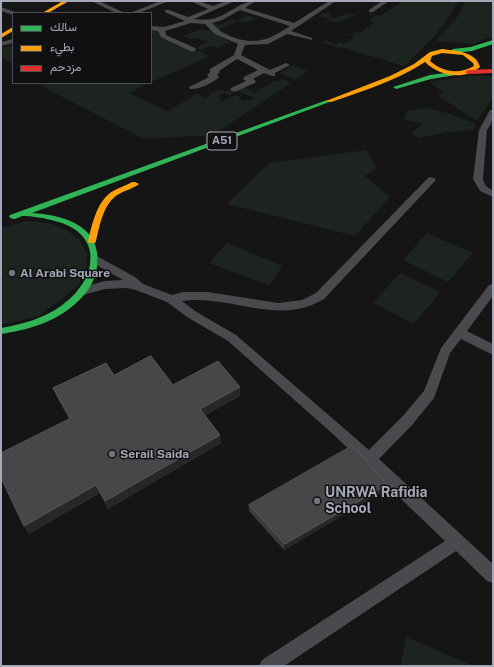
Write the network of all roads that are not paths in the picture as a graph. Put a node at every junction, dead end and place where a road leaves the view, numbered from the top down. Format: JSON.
{"nodes":[{"id":1,"x":67,"y":1,"type":"edge"},
{"id":2,"x":94,"y":1,"type":"edge"},
{"id":3,"x":166,"y":1,"type":"edge"},
{"id":4,"x":193,"y":1,"type":"edge"},
{"id":5,"x":232,"y":1,"type":"edge"},
{"id":6,"x":253,"y":1,"type":"edge"},
{"id":7,"x":333,"y":1,"type":"edge"},
{"id":8,"x":386,"y":1,"type":"edge"},
{"id":9,"x":239,"y":8,"type":"junction"},
{"id":10,"x":1,"y":9,"type":"edge"},
{"id":11,"x":214,"y":9,"type":"junction"},
{"id":12,"x":167,"y":11,"type":"dead end"},
{"id":13,"x":371,"y":11,"type":"dead end"},
{"id":14,"x":46,"y":12,"type":"edge"},
{"id":15,"x":120,"y":12,"type":"edge"},
{"id":16,"x":136,"y":12,"type":"edge"},
{"id":17,"x":12,"y":13,"type":"edge"},
{"id":18,"x":189,"y":21,"type":"junction"},
{"id":19,"x":207,"y":22,"type":"junction"},
{"id":20,"x":295,"y":26,"type":"junction"},
{"id":21,"x":152,"y":28,"type":"edge"},
{"id":22,"x":161,"y":29,"type":"junction"},
{"id":23,"x":12,"y":30,"type":"edge"},
{"id":24,"x":286,"y":32,"type":"junction"},
{"id":25,"x":1,"y":37,"type":"edge"},
{"id":26,"x":310,"y":39,"type":"dead end"},
{"id":27,"x":12,"y":42,"type":"edge"},
{"id":28,"x":493,"y":42,"type":"edge"},
{"id":29,"x":242,"y":43,"type":"junction"},
{"id":30,"x":1,"y":45,"type":"edge"},
{"id":31,"x":192,"y":50,"type":"dead end"},
{"id":32,"x":450,"y":51,"type":"junction"},
{"id":33,"x":237,"y":56,"type":"junction"},
{"id":34,"x":482,"y":57,"type":"edge"},
{"id":35,"x":427,"y":58,"type":"junction"},
{"id":36,"x":286,"y":65,"type":"dead end"},
{"id":37,"x":493,"y":66,"type":"edge"},
{"id":38,"x":493,"y":71,"type":"edge"},
{"id":39,"x":269,"y":72,"type":"junction"},
{"id":40,"x":468,"y":72,"type":"junction"},
{"id":41,"x":454,"y":74,"type":"junction"},
{"id":42,"x":193,"y":87,"type":"dead end"},
{"id":43,"x":234,"y":90,"type":"dead end"},
{"id":44,"x":493,"y":112,"type":"edge"},
{"id":45,"x":293,"y":124,"type":"dead end"},
{"id":46,"x":432,"y":180,"type":"dead end"},
{"id":47,"x":143,"y":181,"type":"dead end"},
{"id":48,"x":493,"y":194,"type":"edge"},
{"id":49,"x":92,"y":241,"type":"junction"},
{"id":50,"x":95,"y":259,"type":"junction"},
{"id":51,"x":138,"y":286,"type":"junction"},
{"id":52,"x":493,"y":288,"type":"edge"},
{"id":53,"x":83,"y":291,"type":"junction"},
{"id":54,"x":171,"y":299,"type":"junction"},
{"id":55,"x":1,"y":331,"type":"edge"},
{"id":56,"x":459,"y":332,"type":"junction"},
{"id":57,"x":493,"y":350,"type":"edge"},
{"id":58,"x":369,"y":459,"type":"junction"},
{"id":59,"x":457,"y":542,"type":"junction"},
{"id":60,"x":493,"y":575,"type":"edge"},
{"id":61,"x":268,"y":666,"type":"edge"}],
"edges":[{"from":1,"to":14,"type":"main road"},
{"from":2,"to":15,"type":"street"},
{"from":3,"to":16,"type":"street"},
{"from":4,"to":11,"type":"street"},
{"from":5,"to":11,"type":"street"},
{"from":6,"to":9,"type":"street"},
{"from":7,"to":20,"type":"street"},
{"from":8,"to":13,"type":"street"},
{"from":9,"to":19,"type":"street"},
{"from":9,"to":20,"type":"street"},
{"from":10,"to":17,"type":"street"},
{"from":11,"to":18,"type":"street"},
{"from":12,"to":18,"type":"street"},
{"from":18,"to":19,"type":"street"},
{"from":18,"to":22,"type":"street"},
{"from":19,"to":29,"type":"street"},
{"from":20,"to":24,"type":"street"},
{"from":21,"to":22,"type":"street"},
{"from":22,"to":31,"type":"street"},
{"from":23,"to":25,"type":"main road"},
{"from":24,"to":26,"type":"street"},
{"from":24,"to":29,"type":"street"},
{"from":25,"to":27,"type":"main road"},
{"from":27,"to":30,"type":"street"},
{"from":28,"to":32,"type":"main road","number":"A51"},
{"from":29,"to":33,"type":"street"},
{"from":32,"to":34,"type":"main road","number":"A51"},
{"from":32,"to":35,"type":"main road","number":"A51"},
{"from":33,"to":39,"type":"street"},
{"from":33,"to":42,"type":"street"},
{"from":34,"to":37,"type":"main road"},
{"from":34,"to":40,"type":"main road"},
{"from":35,"to":41,"type":"main road"},
{"from":35,"to":49,"type":"main road","number":"A51"},
{"from":36,"to":39,"type":"street"},
{"from":38,"to":40,"type":"main road"},
{"from":39,"to":43,"type":"street"},
{"from":40,"to":41,"type":"main road"},
{"from":41,"to":45,"type":"main road"},
{"from":44,"to":48,"type":"street"},
{"from":46,"to":54,"type":"street"},
{"from":47,"to":49,"type":"main road"},
{"from":49,"to":50,"type":"main road"},
{"from":50,"to":51,"type":"street"},
{"from":50,"to":53,"type":"main road"},
{"from":51,"to":53,"type":"street"},
{"from":51,"to":54,"type":"street"},
{"from":52,"to":56,"type":"street"},
{"from":53,"to":55,"type":"main road"},
{"from":54,"to":58,"type":"street"},
{"from":56,"to":57,"type":"street"},
{"from":56,"to":58,"type":"street"},
{"from":58,"to":59,"type":"street"},
{"from":59,"to":60,"type":"street"},
{"from":59,"to":61,"type":"street"}]}
